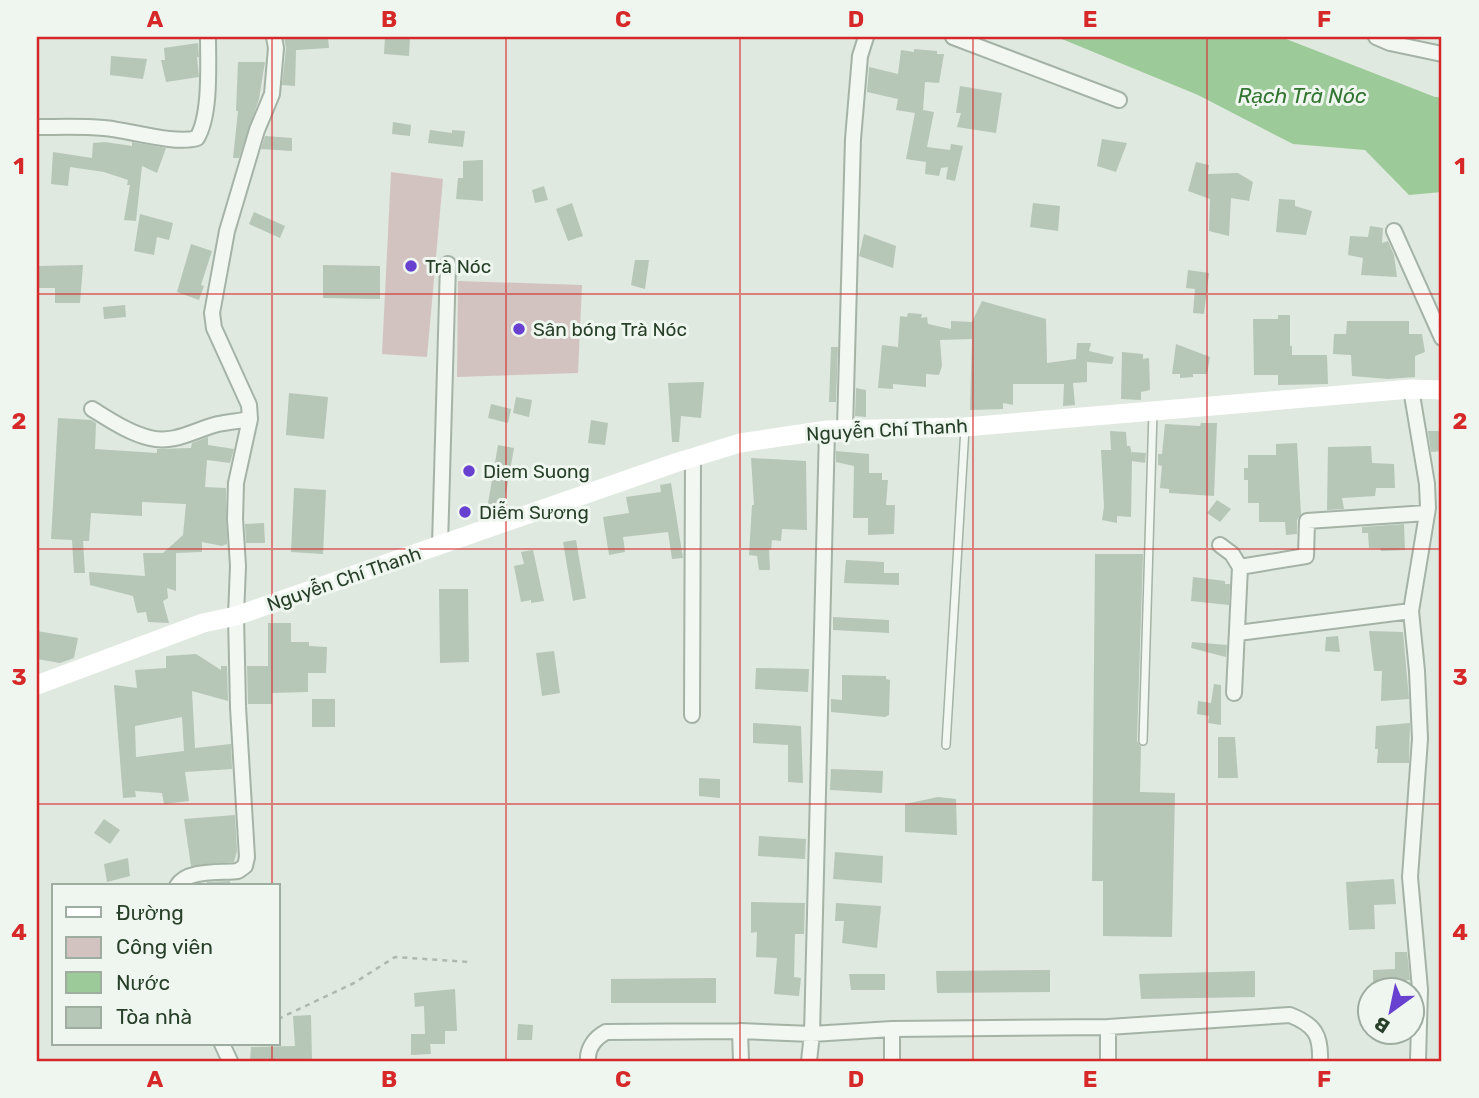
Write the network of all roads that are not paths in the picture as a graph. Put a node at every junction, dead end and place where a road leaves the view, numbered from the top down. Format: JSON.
{"nodes":[{"id":1,"x":208,"y":37,"type":"edge"},
{"id":2,"x":274,"y":37,"type":"edge"},
{"id":3,"x":866,"y":37,"type":"edge"},
{"id":4,"x":953,"y":37,"type":"edge"},
{"id":5,"x":1376,"y":37,"type":"edge"},
{"id":6,"x":1442,"y":54,"type":"edge"},
{"id":7,"x":1119,"y":100,"type":"dead end"},
{"id":8,"x":37,"y":127,"type":"edge"},
{"id":9,"x":1394,"y":231,"type":"dead end"},
{"id":10,"x":449,"y":264,"type":"dead end"},
{"id":11,"x":1442,"y":338,"type":"edge"},
{"id":12,"x":1411,"y":389,"type":"junction"},
{"id":13,"x":1442,"y":390,"type":"edge"},
{"id":14,"x":92,"y":409,"type":"dead end"},
{"id":15,"x":1153,"y":412,"type":"junction"},
{"id":16,"x":250,"y":419,"type":"junction"},
{"id":17,"x":965,"y":427,"type":"junction"},
{"id":18,"x":836,"y":429,"type":"junction"},
{"id":19,"x":693,"y":457,"type":"junction"},
{"id":20,"x":1427,"y":513,"type":"junction"},
{"id":21,"x":440,"y":545,"type":"junction"},
{"id":22,"x":1220,"y":545,"type":"dead end"},
{"id":23,"x":1240,"y":567,"type":"junction"},
{"id":24,"x":1411,"y":611,"type":"junction"},
{"id":25,"x":236,"y":616,"type":"junction"},
{"id":26,"x":1238,"y":633,"type":"junction"},
{"id":27,"x":37,"y":685,"type":"edge"},
{"id":28,"x":1234,"y":693,"type":"dead end"},
{"id":29,"x":692,"y":715,"type":"dead end"},
{"id":30,"x":1143,"y":741,"type":"dead end"},
{"id":31,"x":946,"y":745,"type":"dead end"},
{"id":32,"x":178,"y":884,"type":"edge"},
{"id":33,"x":1108,"y":1027,"type":"junction"},
{"id":34,"x":892,"y":1029,"type":"junction"},
{"id":35,"x":740,"y":1031,"type":"junction"},
{"id":36,"x":812,"y":1034,"type":"junction"},
{"id":37,"x":588,"y":1061,"type":"edge"},
{"id":38,"x":740,"y":1061,"type":"edge"},
{"id":39,"x":809,"y":1061,"type":"edge"},
{"id":40,"x":892,"y":1061,"type":"edge"},
{"id":41,"x":1108,"y":1061,"type":"edge"},
{"id":42,"x":1320,"y":1061,"type":"edge"},
{"id":43,"x":1418,"y":1061,"type":"edge"}],
"edges":[{"from":1,"to":8,"type":"street"},
{"from":2,"to":16,"type":"street"},
{"from":3,"to":18,"type":"street"},
{"from":4,"to":7,"type":"street"},
{"from":5,"to":6,"type":"street"},
{"from":9,"to":11,"type":"street"},
{"from":10,"to":21,"type":"street"},
{"from":12,"to":13,"type":"main road","name":"Nguyễn Chí Thanh"},
{"from":12,"to":15,"type":"main road","name":"Nguyễn Chí Thanh"},
{"from":12,"to":20,"type":"street"},
{"from":14,"to":16,"type":"street"},
{"from":15,"to":17,"type":"main road","name":"Nguyễn Chí Thanh"},
{"from":15,"to":30,"type":"lane"},
{"from":16,"to":25,"type":"street"},
{"from":17,"to":18,"type":"main road","name":"Nguyễn Chí Thanh"},
{"from":17,"to":31,"type":"lane"},
{"from":18,"to":19,"type":"main road","name":"Nguyễn Chí Thanh"},
{"from":18,"to":36,"type":"street"},
{"from":19,"to":21,"type":"main road","name":"Nguyễn Chí Thanh"},
{"from":19,"to":29,"type":"street"},
{"from":20,"to":23,"type":"street"},
{"from":20,"to":24,"type":"street"},
{"from":21,"to":25,"type":"main road","name":"Nguyễn Chí Thanh"},
{"from":22,"to":23,"type":"street"},
{"from":23,"to":26,"type":"street"},
{"from":24,"to":26,"type":"street"},
{"from":24,"to":43,"type":"street"},
{"from":25,"to":27,"type":"main road","name":"Nguyễn Chí Thanh"},
{"from":25,"to":32,"type":"street"},
{"from":26,"to":28,"type":"street"},
{"from":33,"to":34,"type":"street"},
{"from":33,"to":41,"type":"street"},
{"from":33,"to":42,"type":"street"},
{"from":34,"to":36,"type":"street"},
{"from":34,"to":40,"type":"street"},
{"from":35,"to":36,"type":"street"},
{"from":35,"to":37,"type":"street"},
{"from":35,"to":38,"type":"street"},
{"from":36,"to":39,"type":"street"}]}
